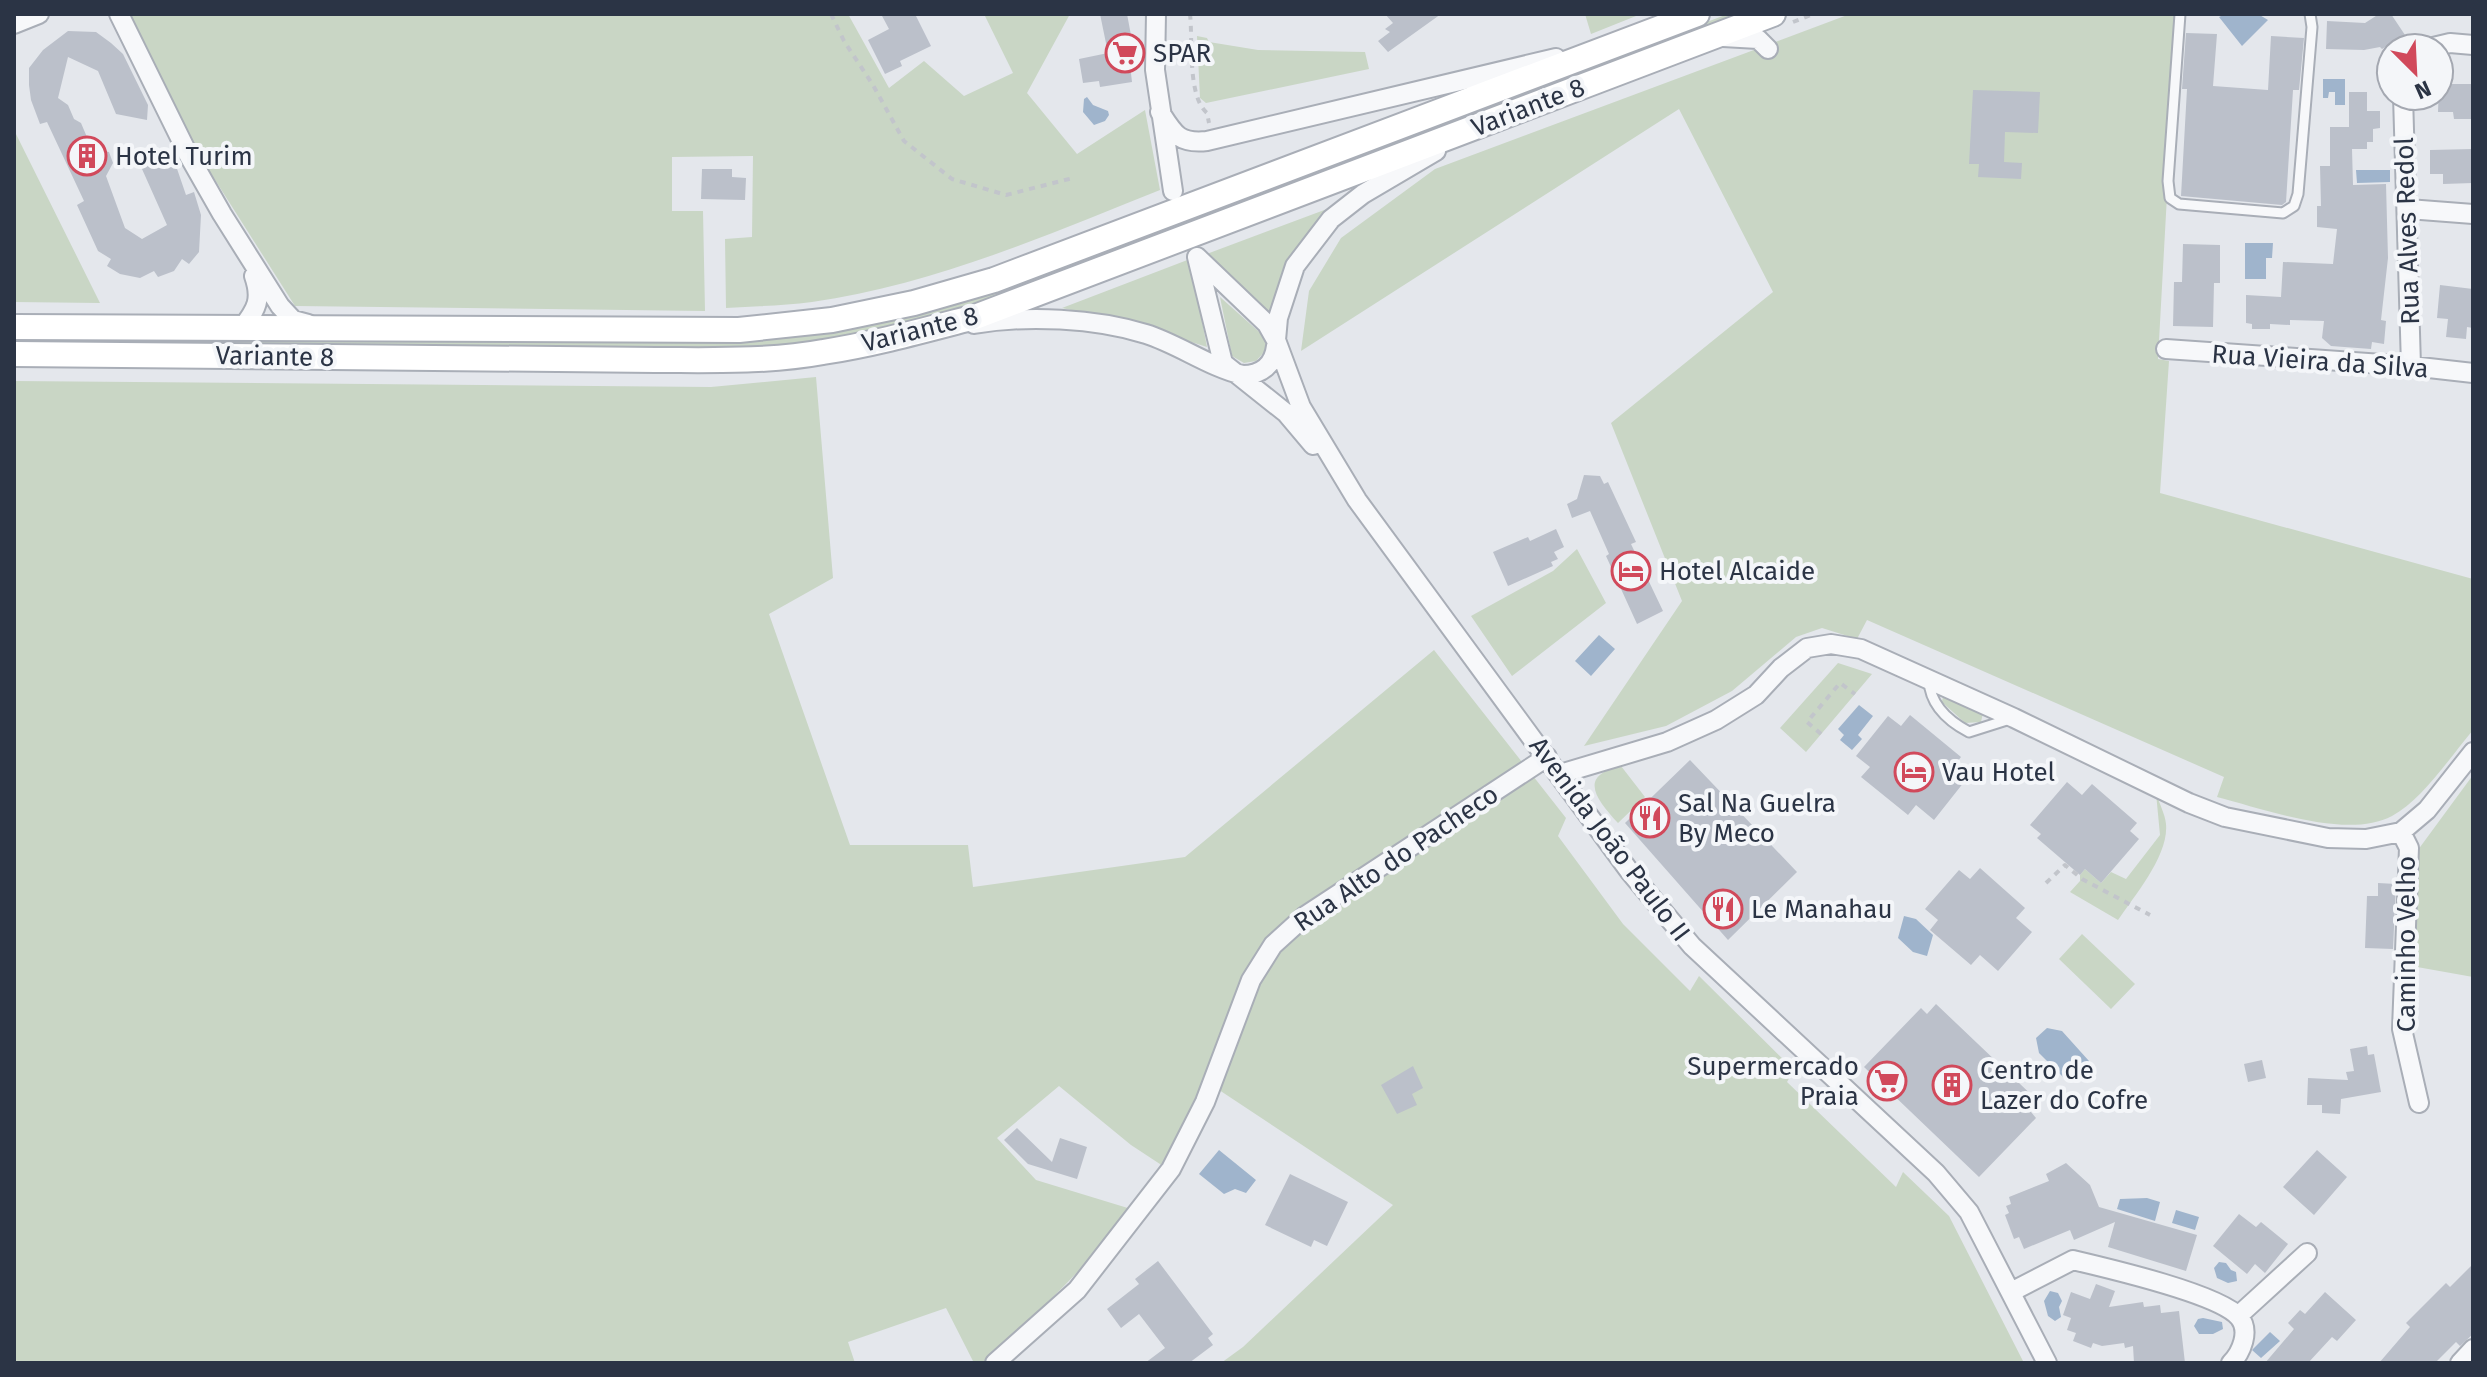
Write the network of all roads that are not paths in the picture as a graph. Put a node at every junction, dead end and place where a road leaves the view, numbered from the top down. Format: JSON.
{"nodes":[{"id":1,"x":39,"y":14,"type":"edge"},
{"id":2,"x":119,"y":14,"type":"edge"},
{"id":3,"x":1156,"y":14,"type":"edge"},
{"id":4,"x":1697,"y":14,"type":"edge"},
{"id":5,"x":2180,"y":14,"type":"edge"},
{"id":6,"x":2310,"y":14,"type":"edge"},
{"id":7,"x":1788,"y":17,"type":"edge"},
{"id":8,"x":14,"y":24,"type":"edge"},
{"id":9,"x":1619,"y":43,"type":"junction"},
{"id":10,"x":1540,"y":103,"type":"junction"},
{"id":11,"x":1160,"y":112,"type":"junction"},
{"id":12,"x":2404,"y":112,"type":"edge"},
{"id":13,"x":1208,"y":135,"type":"junction"},
{"id":14,"x":2408,"y":209,"type":"junction"},
{"id":15,"x":2473,"y":214,"type":"edge"},
{"id":16,"x":244,"y":247,"type":"junction"},
{"id":17,"x":14,"y":327,"type":"edge"},
{"id":18,"x":242,"y":328,"type":"junction"},
{"id":19,"x":322,"y":328,"type":"junction"},
{"id":20,"x":901,"y":337,"type":"junction"},
{"id":21,"x":1276,"y":343,"type":"junction"},
{"id":22,"x":2166,"y":349,"type":"dead end"},
{"id":23,"x":14,"y":354,"type":"edge"},
{"id":24,"x":2411,"y":366,"type":"junction"},
{"id":25,"x":1232,"y":371,"type":"junction"},
{"id":26,"x":2473,"y":373,"type":"edge"},
{"id":27,"x":1341,"y":477,"type":"junction"},
{"id":28,"x":1929,"y":680,"type":"junction"},
{"id":29,"x":2014,"y":718,"type":"junction"},
{"id":30,"x":2473,"y":752,"type":"edge"},
{"id":31,"x":1547,"y":757,"type":"junction"},
{"id":32,"x":1560,"y":774,"type":"junction"},
{"id":33,"x":2401,"y":832,"type":"junction"},
{"id":34,"x":2419,"y":1103,"type":"dead end"},
{"id":35,"x":2307,"y":1253,"type":"dead end"},
{"id":36,"x":2011,"y":1292,"type":"junction"},
{"id":37,"x":2238,"y":1316,"type":"junction"},
{"id":38,"x":2473,"y":1349,"type":"edge"},
{"id":39,"x":995,"y":1363,"type":"edge"},
{"id":40,"x":2047,"y":1363,"type":"edge"},
{"id":41,"x":2231,"y":1363,"type":"edge"},
{"id":42,"x":2460,"y":1363,"type":"edge"}],
"edges":[{"from":1,"to":8,"type":"street"},
{"from":2,"to":16,"type":"street"},
{"from":3,"to":11,"type":"street"},
{"from":4,"to":9,"type":"main road","name":"Variante 8"},
{"from":5,"to":6,"type":"lane"},
{"from":7,"to":10,"type":"main road","name":"Variante 8"},
{"from":9,"to":13,"type":"street"},
{"from":9,"to":19,"type":"main road","name":"Variante 8"},
{"from":10,"to":20,"type":"main road","name":"Variante 8"},
{"from":10,"to":21,"type":"street"},
{"from":11,"to":13,"type":"street"},
{"from":11,"to":13,"type":"street"},
{"from":12,"to":14,"type":"street","name":"Rua Alves Redol"},
{"from":14,"to":15,"type":"street"},
{"from":14,"to":24,"type":"street","name":"Rua Alves Redol"},
{"from":16,"to":18,"type":"street"},
{"from":16,"to":19,"type":"street"},
{"from":17,"to":18,"type":"main road","name":"Variante 8"},
{"from":18,"to":19,"type":"main road","name":"Variante 8"},
{"from":20,"to":23,"type":"main road","name":"Variante 8"},
{"from":20,"to":25,"type":"street"},
{"from":21,"to":25,"type":"street"},
{"from":21,"to":25,"type":"street"},
{"from":21,"to":27,"type":"street"},
{"from":22,"to":24,"type":"street","name":"Rua Vieira da Silva"},
{"from":24,"to":26,"type":"street","name":"Rua Vieira da Silva"},
{"from":25,"to":27,"type":"street"},
{"from":27,"to":31,"type":"street","name":"Avenida João Paulo II"},
{"from":28,"to":29,"type":"street"},
{"from":28,"to":29,"type":"lane"},
{"from":28,"to":32,"type":"street"},
{"from":29,"to":33,"type":"street"},
{"from":30,"to":33,"type":"street"},
{"from":31,"to":32,"type":"street","name":"Avenida João Paulo II"},
{"from":31,"to":39,"type":"street","name":"Rua Alto do Pacheco"},
{"from":32,"to":36,"type":"street","name":"Avenida João Paulo II"},
{"from":33,"to":34,"type":"street","name":"Caminho Velho"},
{"from":35,"to":37,"type":"street"},
{"from":36,"to":37,"type":"street"},
{"from":36,"to":40,"type":"street","name":"Avenida João Paulo II"},
{"from":37,"to":41,"type":"street"},
{"from":38,"to":42,"type":"street"}]}
